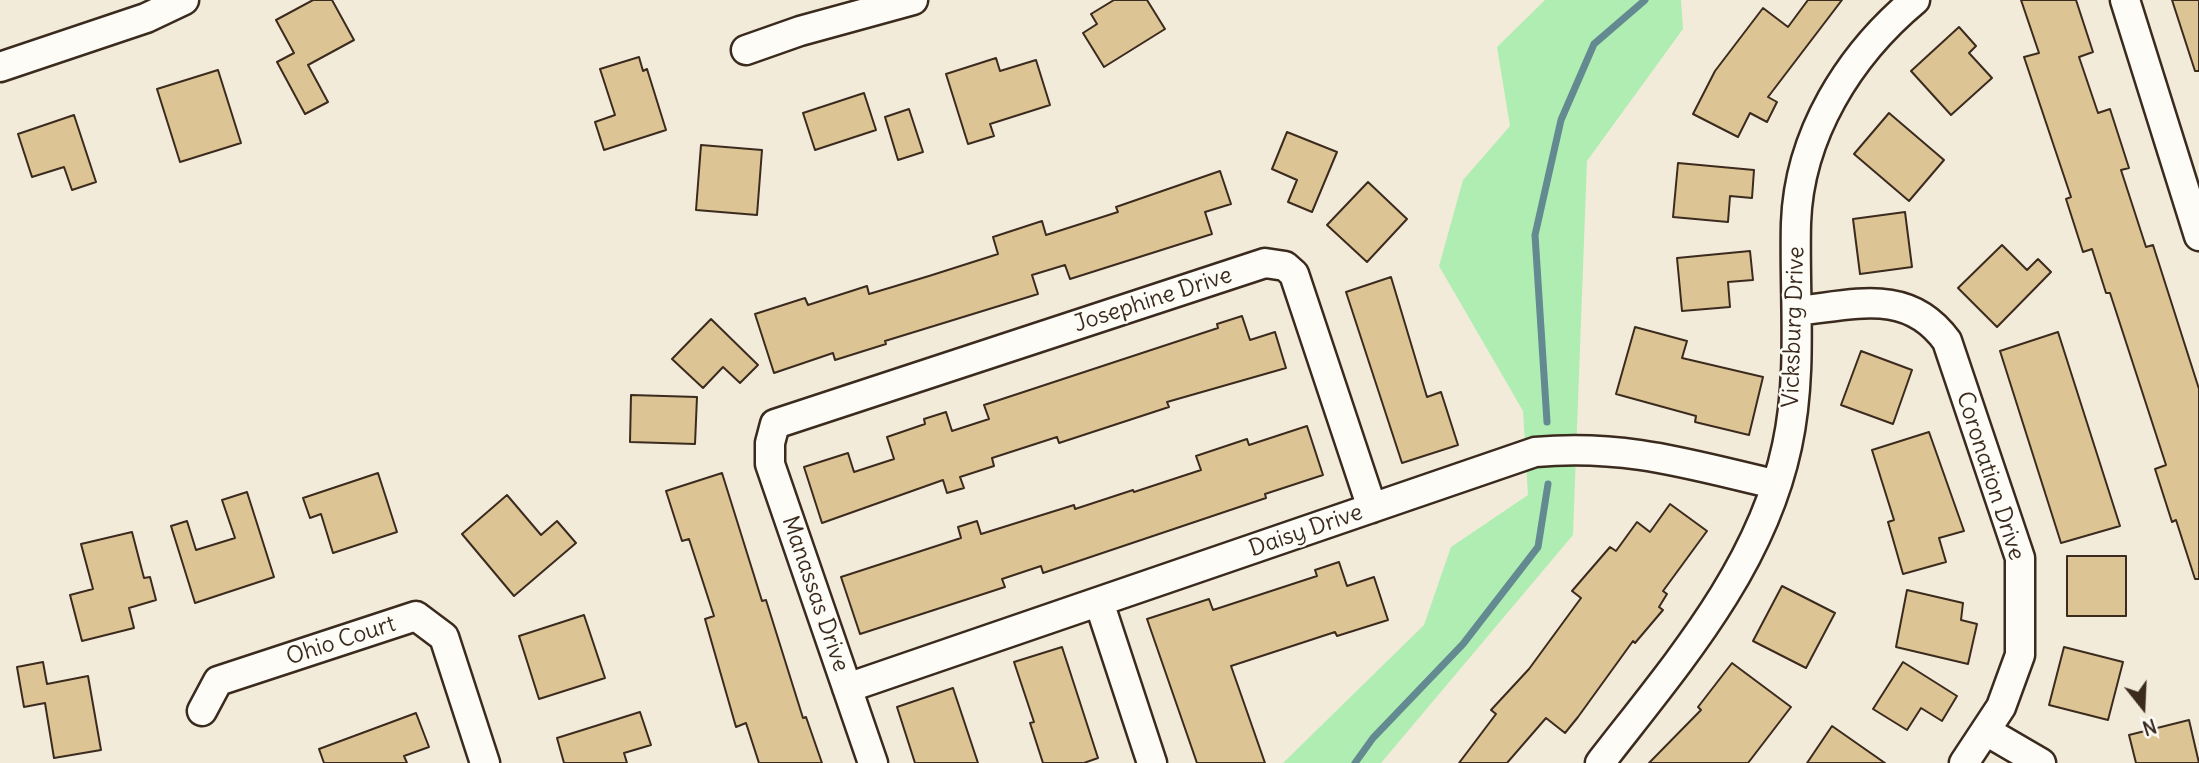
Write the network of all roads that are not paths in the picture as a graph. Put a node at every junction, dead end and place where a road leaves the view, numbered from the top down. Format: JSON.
{"nodes":[{"id":1,"x":184,"y":0,"type":"edge"},
{"id":2,"x":913,"y":0,"type":"edge"},
{"id":3,"x":1915,"y":0,"type":"edge"},
{"id":4,"x":2125,"y":0,"type":"edge"},
{"id":5,"x":746,"y":50,"type":"dead end"},
{"id":6,"x":0,"y":67,"type":"edge"},
{"id":7,"x":2199,"y":236,"type":"edge"},
{"id":8,"x":1797,"y":311,"type":"junction"},
{"id":9,"x":775,"y":424,"type":"joint"},
{"id":10,"x":1774,"y":484,"type":"junction"},
{"id":11,"x":1372,"y":508,"type":"junction"},
{"id":12,"x":1099,"y":602,"type":"junction"},
{"id":13,"x":847,"y":688,"type":"junction"},
{"id":14,"x":202,"y":711,"type":"dead end"},
{"id":15,"x":1986,"y":731,"type":"junction"},
{"id":16,"x":485,"y":763,"type":"edge"},
{"id":17,"x":873,"y":763,"type":"edge"},
{"id":18,"x":1152,"y":763,"type":"edge"},
{"id":19,"x":1600,"y":763,"type":"edge"},
{"id":20,"x":1964,"y":763,"type":"edge"},
{"id":21,"x":2041,"y":763,"type":"edge"}],
"edges":[{"from":1,"to":6,"type":"street"},
{"from":2,"to":5,"type":"street"},
{"from":3,"to":8,"type":"street","name":"Vicksburg Drive"},
{"from":4,"to":7,"type":"street"},
{"from":8,"to":10,"type":"street","name":"Vicksburg Drive"},
{"from":8,"to":15,"type":"street","name":"Coronation Drive"},
{"from":9,"to":11,"type":"street","name":"Josephine Drive"},
{"from":9,"to":13,"type":"street","name":"Manassas Drive"},
{"from":10,"to":11,"type":"street","name":"Daisy Drive"},
{"from":10,"to":19,"type":"street","name":"Vicksburg Drive"},
{"from":11,"to":12,"type":"street","name":"Daisy Drive"},
{"from":12,"to":13,"type":"street","name":"Daisy Drive"},
{"from":12,"to":18,"type":"street"},
{"from":13,"to":17,"type":"street","name":"Manassas Drive"},
{"from":14,"to":16,"type":"street","name":"Ohio Court"},
{"from":15,"to":20,"type":"street","name":"Coronation Drive"},
{"from":15,"to":21,"type":"street"}]}
